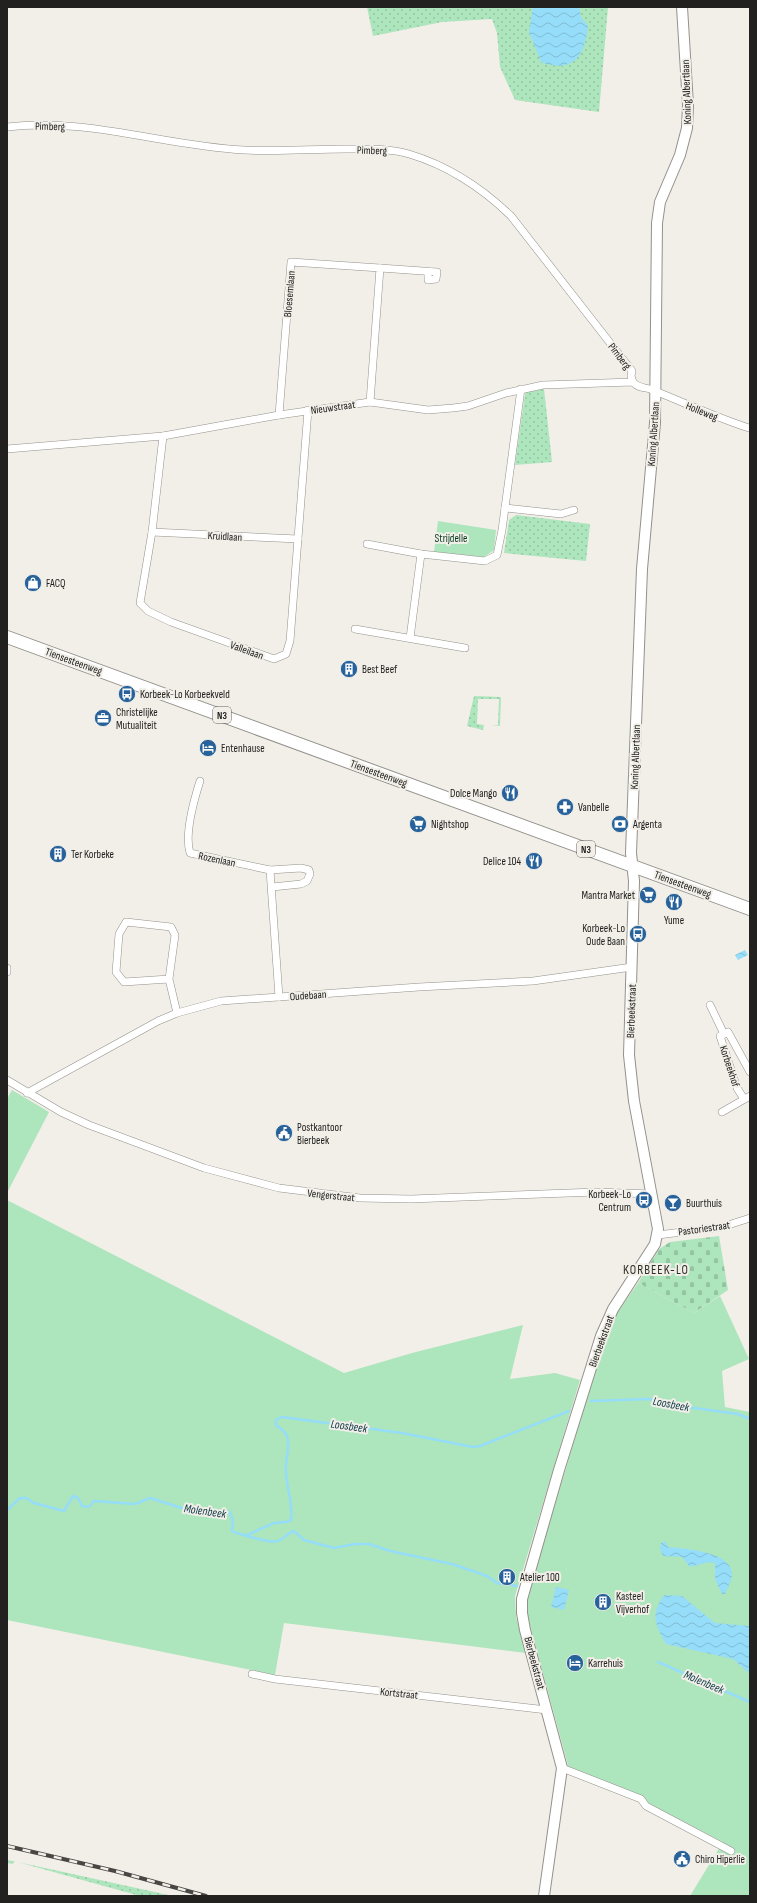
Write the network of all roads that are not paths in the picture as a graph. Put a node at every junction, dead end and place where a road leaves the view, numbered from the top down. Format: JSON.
{"nodes":[{"id":1,"x":682,"y":7,"type":"edge"},
{"id":2,"x":7,"y":127,"type":"edge"},
{"id":3,"x":380,"y":268,"type":"junction"},
{"id":4,"x":428,"y":271,"type":"dead end"},
{"id":5,"x":633,"y":382,"type":"junction"},
{"id":6,"x":521,"y":389,"type":"junction"},
{"id":7,"x":655,"y":392,"type":"junction"},
{"id":8,"x":370,"y":402,"type":"junction"},
{"id":9,"x":308,"y":410,"type":"junction"},
{"id":10,"x":279,"y":415,"type":"junction"},
{"id":11,"x":748,"y":428,"type":"dead end"},
{"id":12,"x":163,"y":436,"type":"junction"},
{"id":13,"x":7,"y":449,"type":"edge"},
{"id":14,"x":505,"y":508,"type":"junction"},
{"id":15,"x":574,"y":510,"type":"dead end"},
{"id":16,"x":152,"y":532,"type":"junction"},
{"id":17,"x":298,"y":539,"type":"junction"},
{"id":18,"x":367,"y":544,"type":"dead end"},
{"id":19,"x":421,"y":554,"type":"junction"},
{"id":20,"x":354,"y":629,"type":"dead end"},
{"id":21,"x":7,"y":636,"type":"edge"},
{"id":22,"x":410,"y":638,"type":"junction"},
{"id":23,"x":465,"y":648,"type":"dead end"},
{"id":24,"x":200,"y":781,"type":"dead end"},
{"id":25,"x":632,"y":866,"type":"junction"},
{"id":26,"x":270,"y":870,"type":"junction"},
{"id":27,"x":272,"y":887,"type":"junction"},
{"id":28,"x":750,"y":909,"type":"edge"},
{"id":29,"x":632,"y":967,"type":"junction"},
{"id":30,"x":7,"y":968,"type":"edge"},
{"id":31,"x":7,"y":972,"type":"edge"},
{"id":32,"x":169,"y":979,"type":"junction"},
{"id":33,"x":279,"y":996,"type":"junction"},
{"id":34,"x":710,"y":1004,"type":"dead end"},
{"id":35,"x":177,"y":1013,"type":"junction"},
{"id":36,"x":724,"y":1034,"type":"junction"},
{"id":37,"x":750,"y":1072,"type":"edge"},
{"id":38,"x":7,"y":1080,"type":"edge"},
{"id":39,"x":27,"y":1093,"type":"junction"},
{"id":40,"x":747,"y":1098,"type":"edge"},
{"id":41,"x":722,"y":1112,"type":"dead end"},
{"id":42,"x":652,"y":1194,"type":"junction"},
{"id":43,"x":750,"y":1218,"type":"edge"},
{"id":44,"x":658,"y":1235,"type":"junction"},
{"id":45,"x":252,"y":1674,"type":"dead end"},
{"id":46,"x":547,"y":1710,"type":"junction"},
{"id":47,"x":562,"y":1768,"type":"junction"},
{"id":48,"x":731,"y":1851,"type":"dead end"},
{"id":49,"x":544,"y":1896,"type":"edge"}],
"edges":[{"from":1,"to":7,"type":"street","name":"Koning Albertlaan"},
{"from":2,"to":5,"type":"street","name":"Pimberg"},
{"from":3,"to":4,"type":"street","name":"Bloesemlaan"},
{"from":3,"to":8,"type":"street"},
{"from":3,"to":10,"type":"street","name":"Bloesemlaan"},
{"from":5,"to":6,"type":"street","name":"Nieuwstraat"},
{"from":5,"to":7,"type":"street","name":"Nieuwstraat"},
{"from":6,"to":8,"type":"street","name":"Nieuwstraat"},
{"from":6,"to":14,"type":"street"},
{"from":7,"to":11,"type":"street","name":"Holleweg"},
{"from":7,"to":25,"type":"street","name":"Koning Albertlaan"},
{"from":8,"to":9,"type":"street","name":"Nieuwstraat"},
{"from":9,"to":10,"type":"street","name":"Nieuwstraat"},
{"from":9,"to":17,"type":"street","name":"Valleilaan"},
{"from":10,"to":12,"type":"street","name":"Nieuwstraat"},
{"from":12,"to":13,"type":"street","name":"Nieuwstraat"},
{"from":12,"to":16,"type":"street","name":"Valleilaan"},
{"from":14,"to":15,"type":"street"},
{"from":14,"to":19,"type":"street"},
{"from":16,"to":17,"type":"street","name":"Kruidlaan"},
{"from":16,"to":17,"type":"street","name":"Valleilaan"},
{"from":18,"to":19,"type":"street"},
{"from":19,"to":22,"type":"street"},
{"from":20,"to":22,"type":"street"},
{"from":21,"to":25,"type":"main road","name":"Tiensesteenweg","number":"N3"},
{"from":22,"to":23,"type":"street"},
{"from":24,"to":26,"type":"street","name":"Rozenlaan"},
{"from":25,"to":28,"type":"main road","name":"Tiensesteenweg","number":"N3"},
{"from":25,"to":29,"type":"street","name":"Bierbeekstraat"},
{"from":26,"to":27,"type":"street"},
{"from":26,"to":27,"type":"street","name":"Rozenlaan"},
{"from":27,"to":33,"type":"street"},
{"from":29,"to":33,"type":"street","name":"Oudebaan"},
{"from":29,"to":42,"type":"street","name":"Bierbeekstraat"},
{"from":30,"to":31,"type":"street"},
{"from":32,"to":32,"type":"street"},
{"from":32,"to":35,"type":"street"},
{"from":33,"to":35,"type":"street","name":"Oudebaan"},
{"from":34,"to":36,"type":"street","name":"Korbeekhof"},
{"from":35,"to":39,"type":"street","name":"Oudebaan"},
{"from":36,"to":37,"type":"street","name":"Korbeekhof"},
{"from":36,"to":40,"type":"street","name":"Korbeekhof"},
{"from":38,"to":39,"type":"street"},
{"from":39,"to":42,"type":"street","name":"Vengerstraat"},
{"from":40,"to":41,"type":"street","name":"Korbeekhof"},
{"from":42,"to":44,"type":"street","name":"Bierbeekstraat"},
{"from":43,"to":44,"type":"street","name":"Pastoriestraat"},
{"from":44,"to":46,"type":"street","name":"Bierbeekstraat"},
{"from":45,"to":46,"type":"street","name":"Kortstraat"},
{"from":46,"to":47,"type":"street","name":"Bierbeekstraat"},
{"from":47,"to":48,"type":"street"},
{"from":47,"to":49,"type":"street","name":"Bierbeekstraat"}]}
